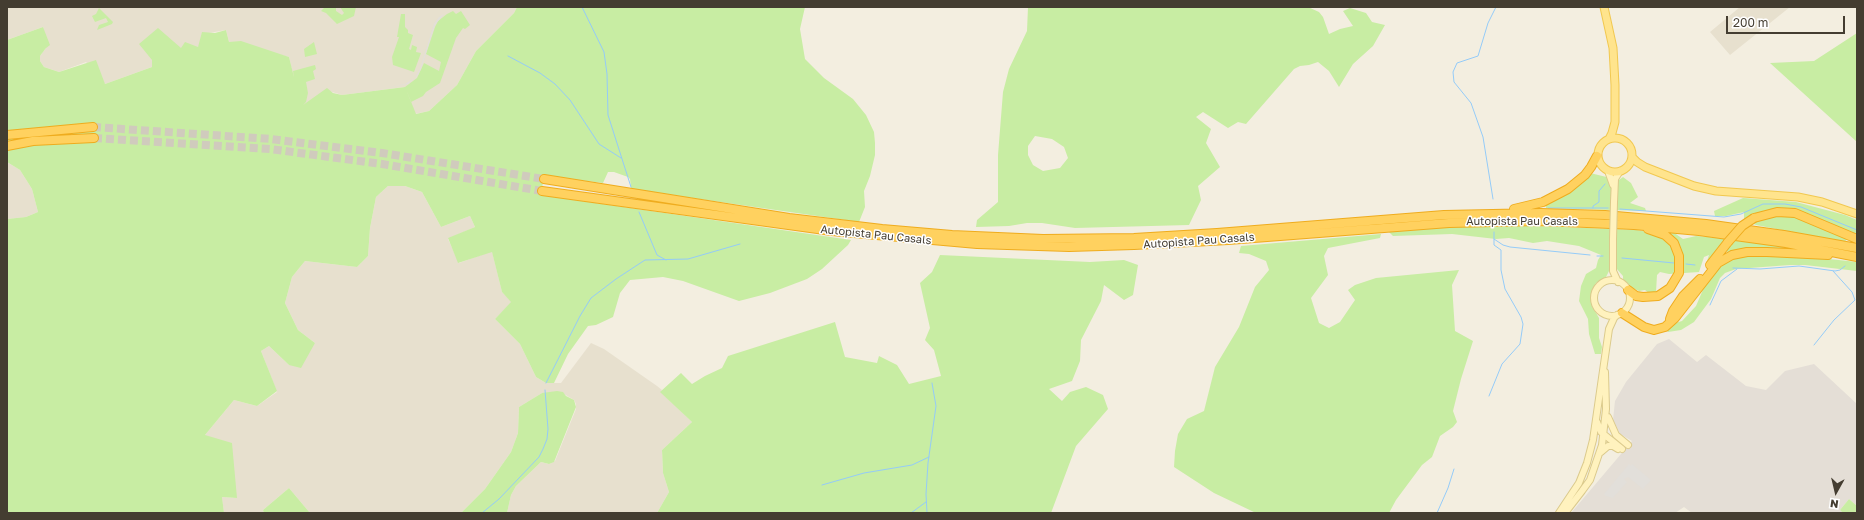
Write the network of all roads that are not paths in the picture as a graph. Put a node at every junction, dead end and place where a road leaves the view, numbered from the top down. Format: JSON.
{"nodes":[{"id":1,"x":1604,"y":7,"type":"edge"},
{"id":2,"x":1615,"y":122,"type":"junction"},
{"id":3,"x":93,"y":127,"type":"tunnel mouth"},
{"id":4,"x":7,"y":134,"type":"edge"},
{"id":5,"x":94,"y":138,"type":"tunnel mouth"},
{"id":6,"x":1609,"y":139,"type":"junction"},
{"id":7,"x":1620,"y":139,"type":"junction"},
{"id":8,"x":7,"y":146,"type":"edge"},
{"id":9,"x":1597,"y":156,"type":"junction"},
{"id":10,"x":1632,"y":157,"type":"junction"},
{"id":11,"x":1627,"y":167,"type":"junction"},
{"id":12,"x":1645,"y":167,"type":"junction"},
{"id":13,"x":1608,"y":171,"type":"junction"},
{"id":14,"x":1620,"y":171,"type":"junction"},
{"id":15,"x":544,"y":179,"type":"tunnel mouth"},
{"id":16,"x":1614,"y":188,"type":"junction"},
{"id":17,"x":542,"y":191,"type":"tunnel mouth"},
{"id":18,"x":1497,"y":214,"type":"junction"},
{"id":19,"x":1857,"y":214,"type":"edge"},
{"id":20,"x":1634,"y":225,"type":"junction"},
{"id":21,"x":821,"y":226,"type":"junction"},
{"id":22,"x":1857,"y":240,"type":"edge"},
{"id":23,"x":1857,"y":248,"type":"edge"},
{"id":24,"x":1857,"y":258,"type":"edge"},
{"id":25,"x":1612,"y":262,"type":"junction"},
{"id":26,"x":1607,"y":281,"type":"junction"},
{"id":27,"x":1618,"y":282,"type":"junction"},
{"id":28,"x":1628,"y":290,"type":"junction"},
{"id":29,"x":1622,"y":312,"type":"junction"},
{"id":30,"x":1602,"y":313,"type":"junction"},
{"id":31,"x":1609,"y":329,"type":"junction"},
{"id":32,"x":1605,"y":361,"type":"junction"},
{"id":33,"x":1599,"y":398,"type":"junction"},
{"id":34,"x":1606,"y":409,"type":"junction"},
{"id":35,"x":1604,"y":435,"type":"junction"},
{"id":36,"x":1628,"y":445,"type":"dead end"},
{"id":37,"x":1597,"y":461,"type":"junction"},
{"id":38,"x":1559,"y":513,"type":"edge"},
{"id":39,"x":1564,"y":513,"type":"edge"}],
"edges":[{"from":1,"to":2,"type":"main road"},
{"from":2,"to":6,"type":"main road"},
{"from":2,"to":7,"type":"main road"},
{"from":3,"to":4,"type":"highway"},
{"from":5,"to":8,"type":"highway"},
{"from":6,"to":7,"type":"main road"},
{"from":6,"to":9,"type":"main road"},
{"from":7,"to":10,"type":"main road"},
{"from":9,"to":13,"type":"main road"},
{"from":9,"to":18,"type":"highway"},
{"from":10,"to":11,"type":"main road"},
{"from":10,"to":12,"type":"main road"},
{"from":11,"to":12,"type":"main road"},
{"from":11,"to":14,"type":"main road"},
{"from":12,"to":19,"type":"main road"},
{"from":13,"to":14,"type":"main road"},
{"from":13,"to":16,"type":"main road"},
{"from":14,"to":16,"type":"main road"},
{"from":15,"to":21,"type":"highway","name":"Autopista Pau Casals"},
{"from":16,"to":25,"type":"main road","bridge":true},
{"from":17,"to":21,"type":"highway","name":"Autopista Pau Casals"},
{"from":18,"to":21,"type":"highway","name":"Autopista Pau Casals"},
{"from":18,"to":23,"type":"highway","name":"Autopista Pau Casals"},
{"from":20,"to":21,"type":"highway","name":"Autopista Pau Casals"},
{"from":20,"to":24,"type":"highway","name":"Autopista Pau Casals"},
{"from":20,"to":28,"type":"highway"},
{"from":22,"to":29,"type":"highway","bridge":true},
{"from":24,"to":29,"type":"highway"},
{"from":25,"to":26,"type":"main road"},
{"from":25,"to":27,"type":"main road"},
{"from":26,"to":27,"type":"main road"},
{"from":26,"to":30,"type":"main road"},
{"from":27,"to":28,"type":"main road"},
{"from":28,"to":29,"type":"main road"},
{"from":29,"to":30,"type":"main road"},
{"from":29,"to":31,"type":"main road"},
{"from":30,"to":31,"type":"main road"},
{"from":31,"to":32,"type":"main road"},
{"from":32,"to":33,"type":"main road"},
{"from":32,"to":34,"type":"main road"},
{"from":33,"to":35,"type":"main road"},
{"from":33,"to":38,"type":"main road"},
{"from":34,"to":35,"type":"main road"},
{"from":34,"to":36,"type":"main road"},
{"from":35,"to":37,"type":"main road"},
{"from":35,"to":37,"type":"main road"},
{"from":37,"to":39,"type":"main road"}]}
